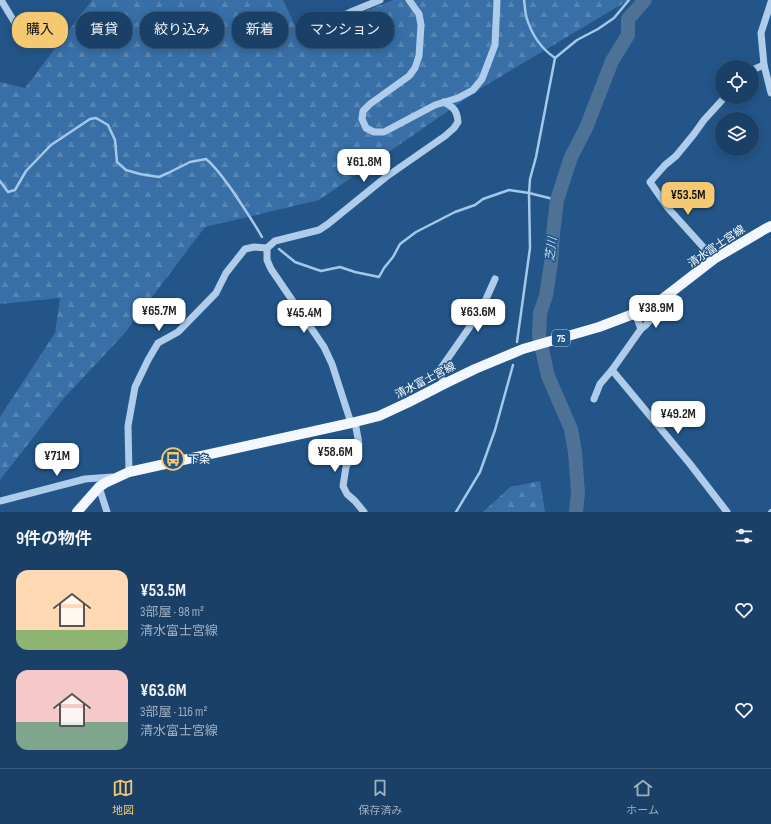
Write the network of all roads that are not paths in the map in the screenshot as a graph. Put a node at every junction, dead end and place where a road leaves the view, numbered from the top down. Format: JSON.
{"nodes":[{"id":1,"x":2,"y":0,"type":"edge"},
{"id":2,"x":380,"y":0,"type":"edge"},
{"id":3,"x":409,"y":0,"type":"edge"},
{"id":4,"x":497,"y":0,"type":"edge"},
{"id":5,"x":771,"y":2,"type":"edge"},
{"id":6,"x":351,"y":12,"type":"edge"},
{"id":7,"x":12,"y":18,"type":"edge"},
{"id":8,"x":764,"y":65,"type":"junction"},
{"id":9,"x":759,"y":67,"type":"edge"},
{"id":10,"x":771,"y":93,"type":"edge"},
{"id":11,"x":444,"y":102,"type":"junction"},
{"id":12,"x":719,"y":104,"type":"edge"},
{"id":13,"x":771,"y":226,"type":"edge"},
{"id":14,"x":267,"y":248,"type":"junction"},
{"id":15,"x":714,"y":259,"type":"junction"},
{"id":16,"x":495,"y":279,"type":"dead end"},
{"id":17,"x":636,"y":313,"type":"junction"},
{"id":18,"x":656,"y":313,"type":"dead end"},
{"id":19,"x":641,"y":329,"type":"junction"},
{"id":20,"x":612,"y":370,"type":"junction"},
{"id":21,"x":444,"y":384,"type":"junction"},
{"id":22,"x":594,"y":399,"type":"dead end"},
{"id":23,"x":353,"y":422,"type":"junction"},
{"id":24,"x":129,"y":472,"type":"junction"},
{"id":25,"x":116,"y":477,"type":"junction"},
{"id":26,"x":99,"y":487,"type":"junction"},
{"id":27,"x":0,"y":501,"type":"edge"},
{"id":28,"x":77,"y":512,"type":"edge"},
{"id":29,"x":108,"y":512,"type":"edge"},
{"id":30,"x":364,"y":512,"type":"edge"},
{"id":31,"x":727,"y":512,"type":"edge"}],
"edges":[{"from":1,"to":7,"type":"street"},
{"from":2,"to":6,"type":"street"},
{"from":3,"to":11,"type":"street"},
{"from":4,"to":11,"type":"street"},
{"from":5,"to":8,"type":"street"},
{"from":8,"to":9,"type":"street"},
{"from":8,"to":10,"type":"street"},
{"from":11,"to":14,"type":"street"},
{"from":12,"to":15,"type":"street"},
{"from":13,"to":15,"type":"main road","name":"清水富士宮線","number":"75"},
{"from":14,"to":23,"type":"street"},
{"from":14,"to":24,"type":"street"},
{"from":15,"to":17,"type":"main road","name":"清水富士宮線","number":"75"},
{"from":16,"to":21,"type":"street"},
{"from":17,"to":19,"type":"street"},
{"from":17,"to":21,"type":"main road","name":"清水富士宮線","number":"75"},
{"from":18,"to":19,"type":"street"},
{"from":19,"to":20,"type":"street"},
{"from":20,"to":22,"type":"street"},
{"from":20,"to":31,"type":"street"},
{"from":21,"to":23,"type":"main road","name":"清水富士宮線","number":"75"},
{"from":23,"to":24,"type":"main road","name":"清水富士宮線","number":"75"},
{"from":23,"to":30,"type":"street"},
{"from":24,"to":25,"type":"main road","name":"清水富士宮線","number":"75"},
{"from":25,"to":26,"type":"main road","name":"清水富士宮線","number":"75"},
{"from":25,"to":27,"type":"street"},
{"from":26,"to":28,"type":"main road","name":"清水富士宮線","number":"75"},
{"from":26,"to":29,"type":"street"}]}
